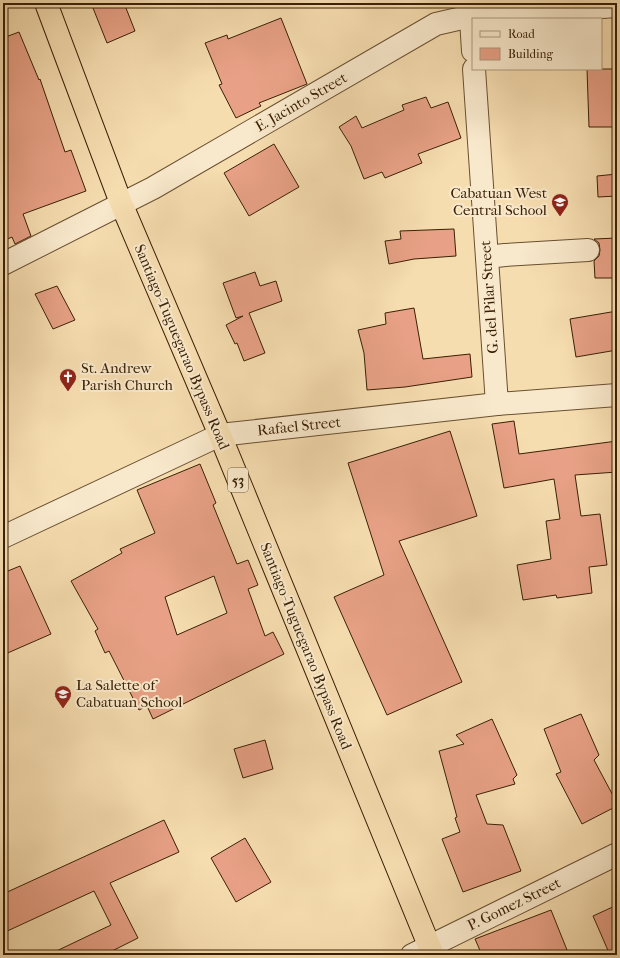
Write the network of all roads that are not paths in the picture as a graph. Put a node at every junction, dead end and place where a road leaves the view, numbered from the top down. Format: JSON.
{"nodes":[{"id":1,"x":46,"y":3,"type":"edge"},
{"id":2,"x":617,"y":6,"type":"edge"},
{"id":3,"x":470,"y":10,"type":"edge"},
{"id":4,"x":472,"y":38,"type":"edge"},
{"id":5,"x":474,"y":70,"type":"edge"},
{"id":6,"x":121,"y":204,"type":"junction"},
{"id":7,"x":588,"y":250,"type":"dead end"},
{"id":8,"x":487,"y":257,"type":"junction"},
{"id":9,"x":3,"y":264,"type":"edge"},
{"id":10,"x":617,"y":395,"type":"edge"},
{"id":11,"x":497,"y":404,"type":"junction"},
{"id":12,"x":220,"y":435,"type":"junction"},
{"id":13,"x":3,"y":537,"type":"edge"},
{"id":14,"x":617,"y":854,"type":"edge"},
{"id":15,"x":425,"y":952,"type":"edge"}],
"edges":[{"from":1,"to":6,"type":"highway","name":"Santiago-Tuguegarao Bypass Road","number":"53"},
{"from":2,"to":3,"type":"street","name":"E. Jacinto Street"},
{"from":3,"to":4,"type":"street"},
{"from":3,"to":6,"type":"street","name":"E. Jacinto Street"},
{"from":5,"to":8,"type":"street","name":"G. del Pilar Street"},
{"from":6,"to":9,"type":"street","name":"E. Jacinto Street"},
{"from":6,"to":12,"type":"highway","name":"Santiago-Tuguegarao Bypass Road","number":"53"},
{"from":7,"to":8,"type":"street"},
{"from":8,"to":11,"type":"street","name":"G. del Pilar Street"},
{"from":10,"to":11,"type":"street","name":"Rafael Street"},
{"from":11,"to":12,"type":"street","name":"Rafael Street"},
{"from":12,"to":13,"type":"street","name":"Rafael Street"},
{"from":12,"to":15,"type":"highway","name":"Santiago-Tuguegarao Bypass Road","number":"53"},
{"from":14,"to":15,"type":"street","name":"P. Gomez Street"}]}
